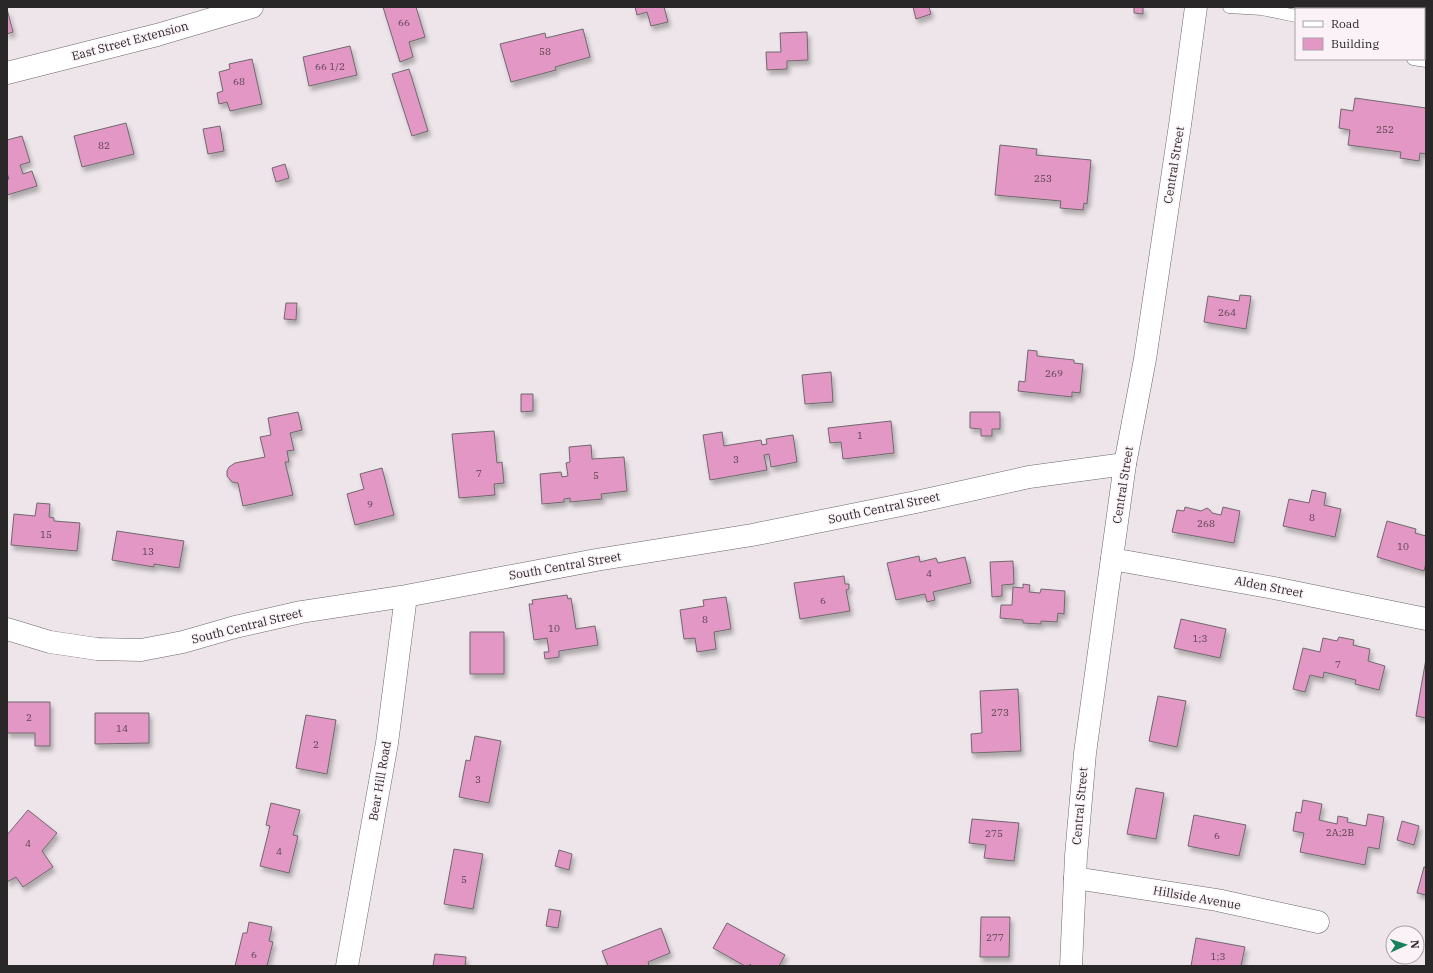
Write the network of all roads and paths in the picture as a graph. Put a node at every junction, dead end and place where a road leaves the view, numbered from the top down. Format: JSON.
{"nodes":[{"id":1,"x":252,"y":7,"type":"edge"},
{"id":2,"x":1196,"y":7,"type":"edge"},
{"id":3,"x":1229,"y":7,"type":"edge"},
{"id":4,"x":1295,"y":16,"type":"edge"},
{"id":5,"x":7,"y":73,"type":"edge"},
{"id":6,"x":1125,"y":464,"type":"junction"},
{"id":7,"x":1112,"y":559,"type":"junction"},
{"id":8,"x":406,"y":596,"type":"junction"},
{"id":9,"x":1426,"y":619,"type":"edge"},
{"id":10,"x":7,"y":629,"type":"edge"},
{"id":11,"x":1075,"y":878,"type":"junction"},
{"id":12,"x":1318,"y":922,"type":"dead end"},
{"id":13,"x":347,"y":966,"type":"edge"},
{"id":14,"x":1071,"y":966,"type":"edge"}],
"edges":[{"from":1,"to":5,"type":"street","name":"East Street Extension"},
{"from":2,"to":6,"type":"street","name":"Central Street"},
{"from":3,"to":4,"type":"lane"},
{"from":6,"to":7,"type":"street","name":"Central Street"},
{"from":6,"to":8,"type":"street","name":"South Central Street"},
{"from":7,"to":9,"type":"street","name":"Alden Street"},
{"from":7,"to":11,"type":"street","name":"Central Street"},
{"from":8,"to":10,"type":"street","name":"South Central Street"},
{"from":8,"to":13,"type":"street","name":"Bear Hill Road"},
{"from":11,"to":12,"type":"street","name":"Hillside Avenue"},
{"from":11,"to":14,"type":"street","name":"Central Street"}]}
